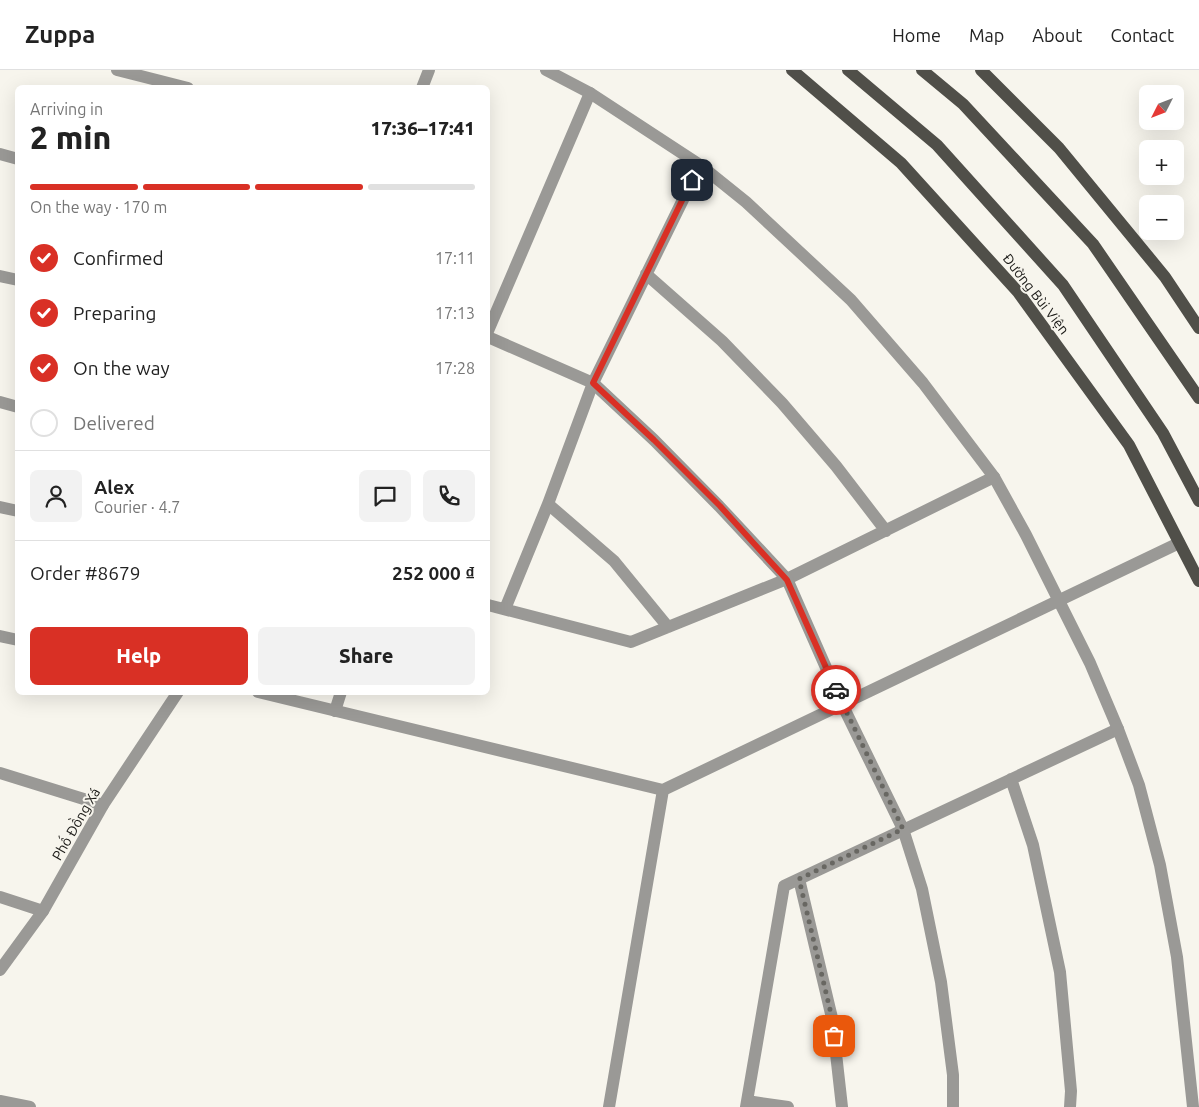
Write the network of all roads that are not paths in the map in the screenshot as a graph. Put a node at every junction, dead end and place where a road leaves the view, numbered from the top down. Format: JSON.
{"nodes":[{"id":1,"x":117,"y":70,"type":"edge"},
{"id":2,"x":429,"y":70,"type":"edge"},
{"id":3,"x":546,"y":70,"type":"edge"},
{"id":4,"x":792,"y":70,"type":"edge"},
{"id":5,"x":848,"y":70,"type":"edge"},
{"id":6,"x":922,"y":70,"type":"edge"},
{"id":7,"x":981,"y":70,"type":"edge"},
{"id":8,"x":176,"y":85,"type":"edge"},
{"id":9,"x":423,"y":85,"type":"edge"},
{"id":10,"x":590,"y":93,"type":"junction"},
{"id":11,"x":0,"y":154,"type":"edge"},
{"id":12,"x":15,"y":158,"type":"edge"},
{"id":13,"x":700,"y":165,"type":"junction"},
{"id":14,"x":646,"y":274,"type":"junction"},
{"id":15,"x":0,"y":276,"type":"edge"},
{"id":16,"x":15,"y":279,"type":"edge"},
{"id":17,"x":490,"y":326,"type":"edge"},
{"id":18,"x":1199,"y":328,"type":"edge"},
{"id":19,"x":490,"y":338,"type":"edge"},
{"id":20,"x":593,"y":383,"type":"junction"},
{"id":21,"x":1199,"y":398,"type":"edge"},
{"id":22,"x":0,"y":402,"type":"edge"},
{"id":23,"x":15,"y":406,"type":"edge"},
{"id":24,"x":994,"y":477,"type":"junction"},
{"id":25,"x":1199,"y":501,"type":"edge"},
{"id":26,"x":548,"y":504,"type":"junction"},
{"id":27,"x":0,"y":507,"type":"edge"},
{"id":28,"x":15,"y":511,"type":"edge"},
{"id":29,"x":886,"y":531,"type":"junction"},
{"id":30,"x":1179,"y":543,"type":"junction"},
{"id":31,"x":787,"y":580,"type":"junction"},
{"id":32,"x":1199,"y":581,"type":"edge"},
{"id":33,"x":1060,"y":600,"type":"junction"},
{"id":34,"x":490,"y":605,"type":"edge"},
{"id":35,"x":505,"y":609,"type":"junction"},
{"id":36,"x":668,"y":627,"type":"junction"},
{"id":37,"x":0,"y":636,"type":"edge"},
{"id":38,"x":15,"y":639,"type":"edge"},
{"id":39,"x":176,"y":695,"type":"edge"},
{"id":40,"x":270,"y":695,"type":"edge"},
{"id":41,"x":340,"y":695,"type":"edge"},
{"id":42,"x":842,"y":704,"type":"junction"},
{"id":43,"x":335,"y":711,"type":"junction"},
{"id":44,"x":1118,"y":729,"type":"junction"},
{"id":45,"x":0,"y":773,"type":"edge"},
{"id":46,"x":1011,"y":779,"type":"junction"},
{"id":47,"x":663,"y":790,"type":"junction"},
{"id":48,"x":103,"y":805,"type":"junction"},
{"id":49,"x":903,"y":829,"type":"junction"},
{"id":50,"x":799,"y":879,"type":"junction"},
{"id":51,"x":0,"y":897,"type":"edge"},
{"id":52,"x":43,"y":911,"type":"junction"},
{"id":53,"x":0,"y":970,"type":"edge"},
{"id":54,"x":0,"y":1101,"type":"edge"},
{"id":55,"x":747,"y":1104,"type":"edge"},
{"id":56,"x":30,"y":1107,"type":"edge"},
{"id":57,"x":609,"y":1107,"type":"edge"},
{"id":58,"x":788,"y":1107,"type":"edge"},
{"id":59,"x":842,"y":1107,"type":"edge"},
{"id":60,"x":953,"y":1107,"type":"edge"},
{"id":61,"x":1070,"y":1107,"type":"edge"},
{"id":62,"x":1192,"y":1107,"type":"edge"}],
"edges":[{"from":1,"to":8,"type":"street"},
{"from":2,"to":9,"type":"street"},
{"from":3,"to":10,"type":"street"},
{"from":4,"to":30,"type":"main road","name":"Đường Bùi Viện"},
{"from":5,"to":25,"type":"main road","name":"Đường Bùi Viện"},
{"from":6,"to":21,"type":"main road"},
{"from":7,"to":18,"type":"main road"},
{"from":10,"to":13,"type":"street"},
{"from":10,"to":17,"type":"street"},
{"from":11,"to":12,"type":"street"},
{"from":13,"to":14,"type":"street"},
{"from":13,"to":24,"type":"street"},
{"from":14,"to":20,"type":"street"},
{"from":14,"to":29,"type":"street"},
{"from":15,"to":16,"type":"street"},
{"from":19,"to":20,"type":"street"},
{"from":20,"to":26,"type":"street"},
{"from":20,"to":31,"type":"street"},
{"from":22,"to":23,"type":"street"},
{"from":24,"to":29,"type":"street"},
{"from":24,"to":33,"type":"street"},
{"from":26,"to":35,"type":"street"},
{"from":26,"to":36,"type":"street"},
{"from":27,"to":28,"type":"street"},
{"from":29,"to":31,"type":"street"},
{"from":30,"to":32,"type":"main road","name":"Đường Bùi Viện"},
{"from":30,"to":33,"type":"street"},
{"from":31,"to":36,"type":"street"},
{"from":31,"to":42,"type":"street"},
{"from":33,"to":42,"type":"street"},
{"from":33,"to":44,"type":"street"},
{"from":34,"to":35,"type":"street"},
{"from":35,"to":36,"type":"street"},
{"from":37,"to":38,"type":"street"},
{"from":39,"to":48,"type":"street","name":"Phố Đồng Xá"},
{"from":40,"to":43,"type":"street"},
{"from":41,"to":43,"type":"street"},
{"from":42,"to":47,"type":"street"},
{"from":42,"to":49,"type":"street"},
{"from":43,"to":47,"type":"street"},
{"from":44,"to":46,"type":"street"},
{"from":44,"to":62,"type":"street"},
{"from":45,"to":48,"type":"street"},
{"from":46,"to":49,"type":"street"},
{"from":46,"to":61,"type":"street"},
{"from":47,"to":57,"type":"street"},
{"from":48,"to":52,"type":"street","name":"Phố Đồng Xá"},
{"from":49,"to":50,"type":"street"},
{"from":49,"to":60,"type":"street"},
{"from":50,"to":55,"type":"street"},
{"from":50,"to":59,"type":"street"},
{"from":51,"to":52,"type":"street"},
{"from":52,"to":53,"type":"street","name":"Phố Đồng Xá"},
{"from":54,"to":56,"type":"street"},
{"from":55,"to":58,"type":"street"}]}
